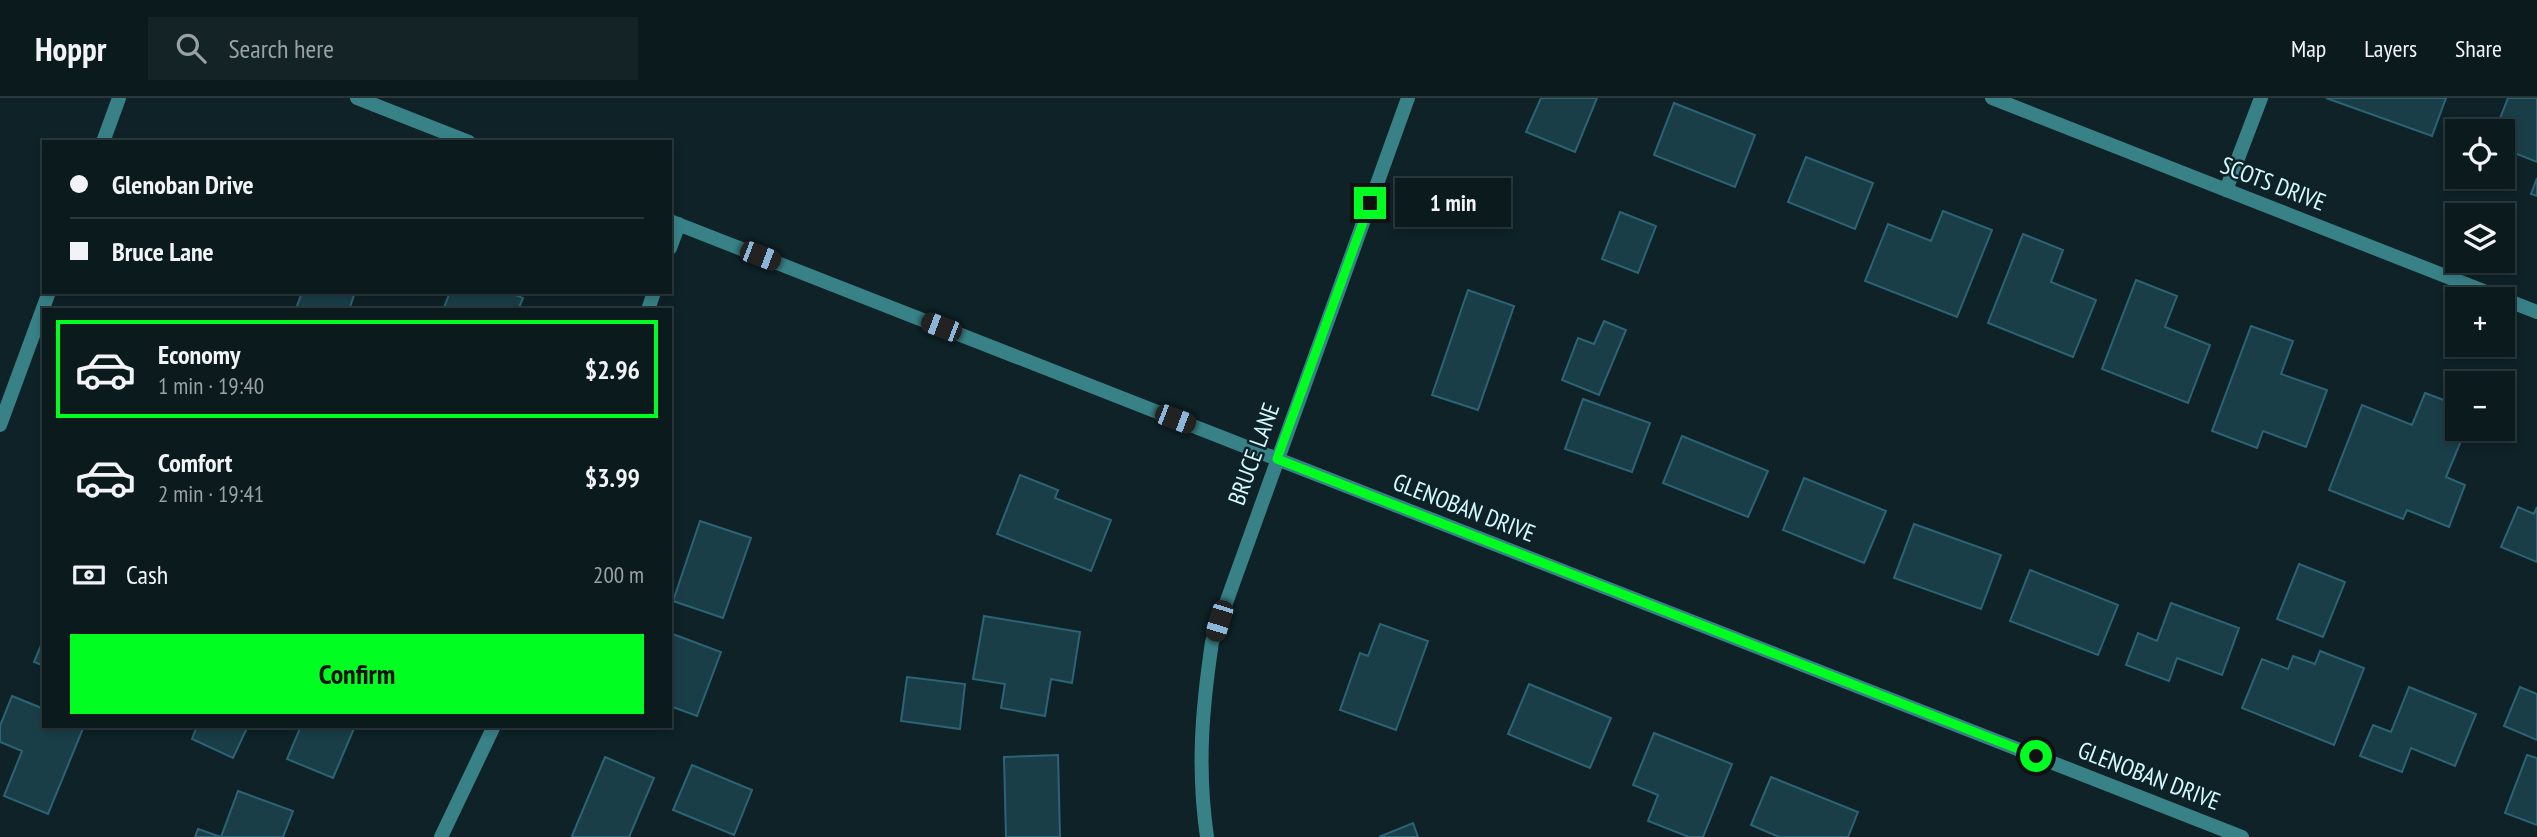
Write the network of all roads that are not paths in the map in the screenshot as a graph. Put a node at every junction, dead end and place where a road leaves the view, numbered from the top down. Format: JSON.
{"nodes":[{"id":1,"x":119,"y":98,"type":"edge"},
{"id":2,"x":357,"y":98,"type":"edge"},
{"id":3,"x":1408,"y":98,"type":"edge"},
{"id":4,"x":1992,"y":98,"type":"edge"},
{"id":5,"x":2261,"y":98,"type":"edge"},
{"id":6,"x":104,"y":140,"type":"edge"},
{"id":7,"x":464,"y":140,"type":"edge"},
{"id":8,"x":2226,"y":190,"type":"junction"},
{"id":9,"x":675,"y":223,"type":"edge"},
{"id":10,"x":42,"y":309,"type":"edge"},
{"id":11,"x":2537,"y":313,"type":"edge"},
{"id":12,"x":0,"y":425,"type":"edge"},
{"id":13,"x":1277,"y":459,"type":"junction"},
{"id":14,"x":493,"y":728,"type":"edge"},
{"id":15,"x":442,"y":837,"type":"edge"},
{"id":16,"x":1207,"y":837,"type":"edge"},
{"id":17,"x":2242,"y":837,"type":"edge"}],
"edges":[{"from":1,"to":6,"type":"street"},
{"from":2,"to":7,"type":"street"},
{"from":3,"to":13,"type":"street","name":"BRUCE LANE"},
{"from":4,"to":8,"type":"street","name":"SCOTS DRIVE"},
{"from":5,"to":8,"type":"street"},
{"from":8,"to":11,"type":"street","name":"SCOTS DRIVE"},
{"from":9,"to":13,"type":"street","name":"GLENOBAN DRIVE"},
{"from":10,"to":12,"type":"street"},
{"from":13,"to":16,"type":"street","name":"BRUCE LANE"},
{"from":13,"to":17,"type":"street","name":"GLENOBAN DRIVE"},
{"from":14,"to":15,"type":"street"}]}
